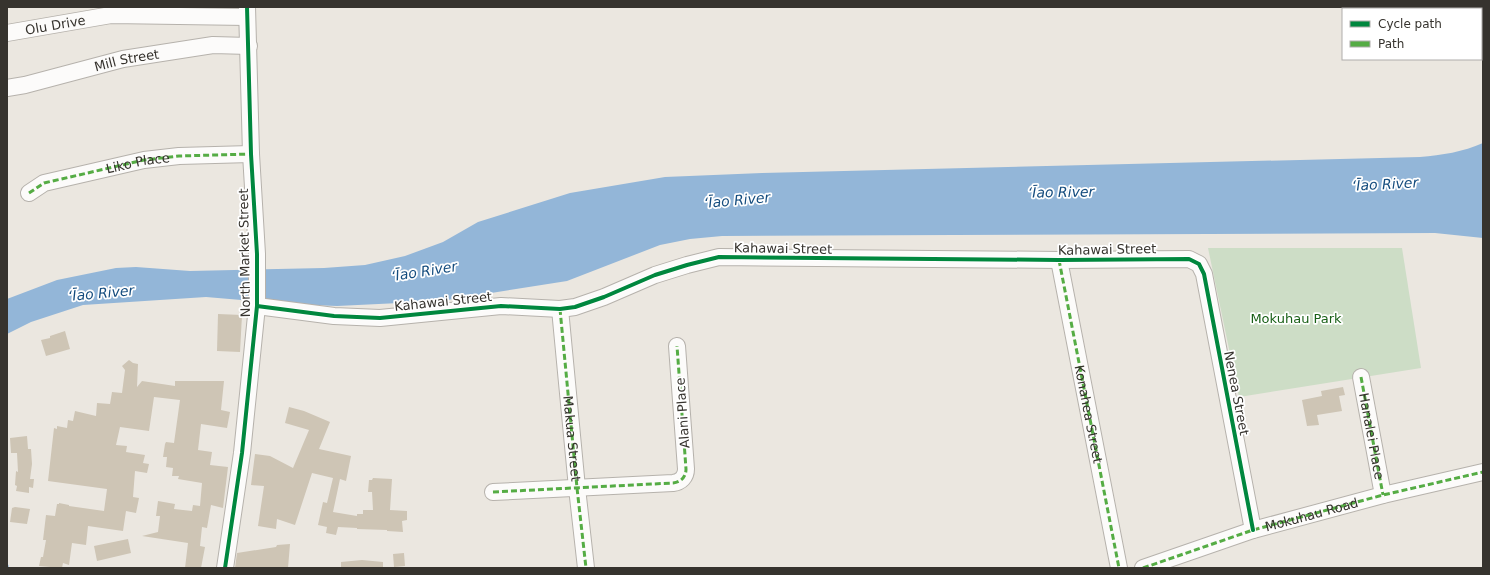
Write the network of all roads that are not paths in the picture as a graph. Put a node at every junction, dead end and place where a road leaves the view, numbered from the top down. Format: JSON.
{"nodes":[{"id":1,"x":111,"y":11,"type":"edge"},
{"id":2,"x":247,"y":12,"type":"edge"},
{"id":3,"x":7,"y":34,"type":"edge"},
{"id":4,"x":249,"y":46,"type":"junction"},
{"id":5,"x":7,"y":88,"type":"edge"},
{"id":6,"x":251,"y":154,"type":"junction"},
{"id":7,"x":29,"y":192,"type":"dead end"},
{"id":8,"x":1059,"y":260,"type":"junction"},
{"id":9,"x":1197,"y":263,"type":"joint"},
{"id":10,"x":257,"y":306,"type":"junction"},
{"id":11,"x":560,"y":309,"type":"junction"},
{"id":12,"x":677,"y":346,"type":"dead end"},
{"id":13,"x":1361,"y":377,"type":"dead end"},
{"id":14,"x":1483,"y":472,"type":"edge"},
{"id":15,"x":576,"y":488,"type":"junction"},
{"id":16,"x":493,"y":492,"type":"dead end"},
{"id":17,"x":1383,"y":495,"type":"junction"},
{"id":18,"x":1253,"y":530,"type":"junction"},
{"id":19,"x":225,"y":568,"type":"edge"},
{"id":20,"x":586,"y":568,"type":"edge"},
{"id":21,"x":1119,"y":568,"type":"edge"},
{"id":22,"x":1143,"y":568,"type":"edge"}],
"edges":[{"from":1,"to":2,"type":"street","name":"Olu Drive"},
{"from":1,"to":3,"type":"street","name":"Olu Drive"},
{"from":2,"to":4,"type":"street","name":"North Market Street"},
{"from":4,"to":5,"type":"street","name":"Mill Street"},
{"from":4,"to":6,"type":"street","name":"North Market Street"},
{"from":6,"to":7,"type":"street","name":"Liko Place"},
{"from":6,"to":10,"type":"street","name":"North Market Street"},
{"from":8,"to":9,"type":"street","name":"Kahawai Street"},
{"from":8,"to":11,"type":"street","name":"Kahawai Street"},
{"from":8,"to":21,"type":"street","name":"Konahea Street"},
{"from":9,"to":18,"type":"street","name":"Nenea Street"},
{"from":10,"to":11,"type":"street","name":"Kahawai Street"},
{"from":10,"to":19,"type":"street","name":"North Market Street"},
{"from":11,"to":15,"type":"street","name":"Makua Street"},
{"from":12,"to":15,"type":"street","name":"Alani Place"},
{"from":13,"to":17,"type":"street","name":"Hanalei Place"},
{"from":14,"to":17,"type":"street","name":"Mokuhau Road"},
{"from":15,"to":16,"type":"street"},
{"from":15,"to":20,"type":"street","name":"Makua Street"},
{"from":17,"to":18,"type":"street","name":"Mokuhau Road"},
{"from":18,"to":22,"type":"street","name":"Mokuhau Road"}]}
